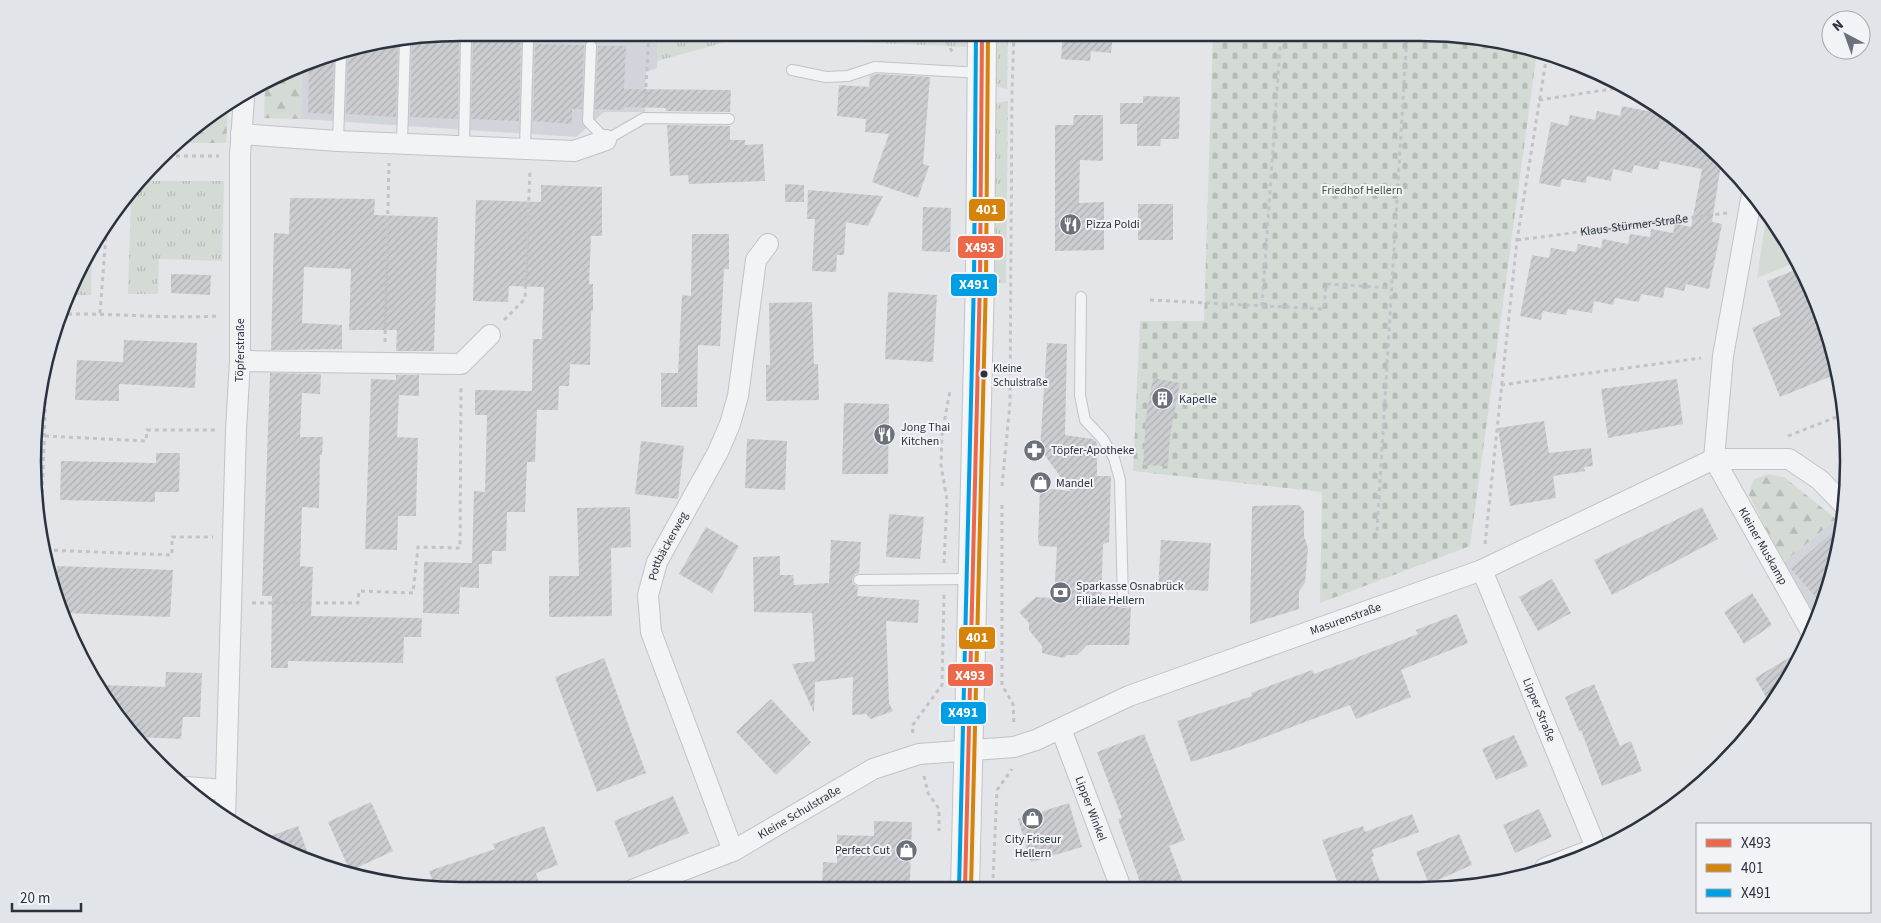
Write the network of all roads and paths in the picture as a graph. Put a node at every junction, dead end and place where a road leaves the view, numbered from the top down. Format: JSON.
{"nodes":[{"id":1,"x":466,"y":41,"type":"edge"},
{"id":2,"x":648,"y":41,"type":"edge"},
{"id":3,"x":947,"y":41,"type":"edge"},
{"id":4,"x":979,"y":41,"type":"edge"},
{"id":5,"x":1014,"y":41,"type":"edge"},
{"id":6,"x":1280,"y":41,"type":"edge"},
{"id":7,"x":1406,"y":41,"type":"edge"},
{"id":8,"x":528,"y":42,"type":"dead end"},
{"id":9,"x":405,"y":45,"type":"edge"},
{"id":10,"x":591,"y":46,"type":"dead end"},
{"id":11,"x":341,"y":60,"type":"edge"},
{"id":12,"x":1546,"y":61,"type":"edge"},
{"id":13,"x":792,"y":70,"type":"dead end"},
{"id":14,"x":970,"y":72,"type":"junction"},
{"id":15,"x":1612,"y":89,"type":"edge"},
{"id":16,"x":1539,"y":100,"type":"junction"},
{"id":17,"x":244,"y":102,"type":"edge"},
{"id":18,"x":644,"y":118,"type":"junction"},
{"id":19,"x":729,"y":120,"type":"dead end"},
{"id":20,"x":241,"y":134,"type":"junction"},
{"id":21,"x":606,"y":140,"type":"junction"},
{"id":22,"x":338,"y":141,"type":"junction"},
{"id":23,"x":396,"y":143,"type":"junction"},
{"id":24,"x":464,"y":146,"type":"junction"},
{"id":25,"x":528,"y":149,"type":"junction"},
{"id":26,"x":240,"y":155,"type":"junction"},
{"id":27,"x":173,"y":156,"type":"edge"},
{"id":28,"x":1750,"y":202,"type":"edge"},
{"id":29,"x":1751,"y":203,"type":"edge"},
{"id":30,"x":106,"y":238,"type":"edge"},
{"id":31,"x":1517,"y":240,"type":"junction"},
{"id":32,"x":768,"y":244,"type":"dead end"},
{"id":33,"x":1390,"y":288,"type":"junction"},
{"id":34,"x":1081,"y":297,"type":"dead end"},
{"id":35,"x":1150,"y":300,"type":"dead end"},
{"id":36,"x":1262,"y":306,"type":"junction"},
{"id":37,"x":100,"y":313,"type":"junction"},
{"id":38,"x":68,"y":314,"type":"edge"},
{"id":39,"x":240,"y":316,"type":"junction"},
{"id":40,"x":490,"y":335,"type":"joint"},
{"id":41,"x":1723,"y":356,"type":"junction"},
{"id":42,"x":240,"y":361,"type":"junction"},
{"id":43,"x":384,"y":363,"type":"junction"},
{"id":44,"x":461,"y":364,"type":"junction"},
{"id":45,"x":952,"y":384,"type":"dead end"},
{"id":46,"x":1501,"y":385,"type":"junction"},
{"id":47,"x":46,"y":401,"type":"edge"},
{"id":48,"x":236,"y":430,"type":"junction"},
{"id":49,"x":45,"y":436,"type":"junction"},
{"id":50,"x":1714,"y":459,"type":"junction"},
{"id":51,"x":1002,"y":489,"type":"dead end"},
{"id":52,"x":43,"y":494,"type":"edge"},
{"id":53,"x":1002,"y":498,"type":"dead end"},
{"id":54,"x":1838,"y":499,"type":"edge"},
{"id":55,"x":1377,"y":531,"type":"dead end"},
{"id":56,"x":233,"y":536,"type":"junction"},
{"id":57,"x":51,"y":550,"type":"edge"},
{"id":58,"x":1482,"y":570,"type":"junction"},
{"id":59,"x":944,"y":579,"type":"junction"},
{"id":60,"x":973,"y":579,"type":"junction"},
{"id":61,"x":859,"y":580,"type":"dead end"},
{"id":62,"x":1123,"y":601,"type":"dead end"},
{"id":63,"x":230,"y":602,"type":"junction"},
{"id":64,"x":1807,"y":624,"type":"edge"},
{"id":65,"x":1061,"y":730,"type":"junction"},
{"id":66,"x":1014,"y":747,"type":"junction"},
{"id":67,"x":969,"y":751,"type":"junction"},
{"id":68,"x":919,"y":754,"type":"junction"},
{"id":69,"x":197,"y":788,"type":"edge"},
{"id":70,"x":226,"y":790,"type":"junction"},
{"id":71,"x":225,"y":809,"type":"edge"},
{"id":72,"x":939,"y":834,"type":"dead end"},
{"id":73,"x":1595,"y":843,"type":"edge"},
{"id":74,"x":733,"y":851,"type":"junction"},
{"id":75,"x":992,"y":880,"type":"dead end"},
{"id":76,"x":671,"y":882,"type":"edge"},
{"id":77,"x":966,"y":882,"type":"edge"},
{"id":78,"x":1118,"y":882,"type":"edge"}],
"edges":[{"from":1,"to":24,"type":"lane"},
{"from":2,"to":18,"type":"path"},
{"from":3,"to":14,"type":"path"},
{"from":4,"to":14,"type":"main road"},
{"from":5,"to":51,"type":"path"},
{"from":6,"to":36,"type":"path"},
{"from":7,"to":33,"type":"path"},
{"from":8,"to":25,"type":"lane"},
{"from":9,"to":23,"type":"lane"},
{"from":10,"to":21,"type":"lane"},
{"from":11,"to":22,"type":"lane"},
{"from":12,"to":16,"type":"path"},
{"from":13,"to":14,"type":"lane"},
{"from":14,"to":60,"type":"main road"},
{"from":15,"to":16,"type":"path"},
{"from":16,"to":31,"type":"path"},
{"from":17,"to":20,"type":"street","name":"Töpferstraße"},
{"from":18,"to":19,"type":"lane"},
{"from":18,"to":21,"type":"lane"},
{"from":20,"to":22,"type":"street"},
{"from":20,"to":26,"type":"street","name":"Töpferstraße"},
{"from":21,"to":25,"type":"street"},
{"from":22,"to":23,"type":"street"},
{"from":23,"to":24,"type":"street"},
{"from":23,"to":43,"type":"path"},
{"from":24,"to":25,"type":"street"},
{"from":25,"to":40,"type":"path"},
{"from":26,"to":27,"type":"path"},
{"from":26,"to":39,"type":"street","name":"Töpferstraße"},
{"from":28,"to":31,"type":"path","name":"Klaus-Stürmer-Straße"},
{"from":29,"to":41,"type":"street"},
{"from":30,"to":37,"type":"path"},
{"from":31,"to":46,"type":"path"},
{"from":32,"to":74,"type":"street","name":"Pottbäckerweg"},
{"from":33,"to":36,"type":"path"},
{"from":33,"to":55,"type":"path"},
{"from":34,"to":62,"type":"lane"},
{"from":35,"to":36,"type":"path"},
{"from":37,"to":38,"type":"path"},
{"from":37,"to":39,"type":"path"},
{"from":39,"to":42,"type":"street","name":"Töpferstraße"},
{"from":40,"to":44,"type":"street"},
{"from":41,"to":46,"type":"path"},
{"from":41,"to":50,"type":"street"},
{"from":42,"to":43,"type":"street"},
{"from":42,"to":48,"type":"street","name":"Töpferstraße"},
{"from":43,"to":44,"type":"street"},
{"from":44,"to":63,"type":"path"},
{"from":45,"to":59,"type":"path"},
{"from":46,"to":58,"type":"path"},
{"from":47,"to":49,"type":"path"},
{"from":48,"to":49,"type":"path"},
{"from":48,"to":56,"type":"street","name":"Töpferstraße"},
{"from":49,"to":52,"type":"path"},
{"from":50,"to":54,"type":"street"},
{"from":50,"to":58,"type":"street","name":"Masurenstraße"},
{"from":50,"to":64,"type":"street","name":"Kleiner Muskamp"},
{"from":53,"to":66,"type":"path"},
{"from":56,"to":57,"type":"path"},
{"from":56,"to":63,"type":"street","name":"Töpferstraße"},
{"from":58,"to":65,"type":"street","name":"Masurenstraße"},
{"from":58,"to":73,"type":"street","name":"Lipper Straße"},
{"from":59,"to":60,"type":"lane"},
{"from":59,"to":61,"type":"lane"},
{"from":59,"to":68,"type":"path"},
{"from":60,"to":67,"type":"main road"},
{"from":63,"to":70,"type":"street","name":"Töpferstraße"},
{"from":65,"to":66,"type":"street","name":"Masurenstraße"},
{"from":65,"to":78,"type":"street","name":"Lipper Winkel"},
{"from":66,"to":67,"type":"street","name":"Masurenstraße"},
{"from":66,"to":75,"type":"path"},
{"from":67,"to":68,"type":"street","name":"Kleine Schulstraße"},
{"from":67,"to":77,"type":"main road"},
{"from":68,"to":72,"type":"path"},
{"from":68,"to":74,"type":"street","name":"Kleine Schulstraße"},
{"from":69,"to":70,"type":"street"},
{"from":70,"to":71,"type":"street","name":"Töpferstraße"},
{"from":74,"to":76,"type":"street","name":"Kleine Schulstraße"}]}
